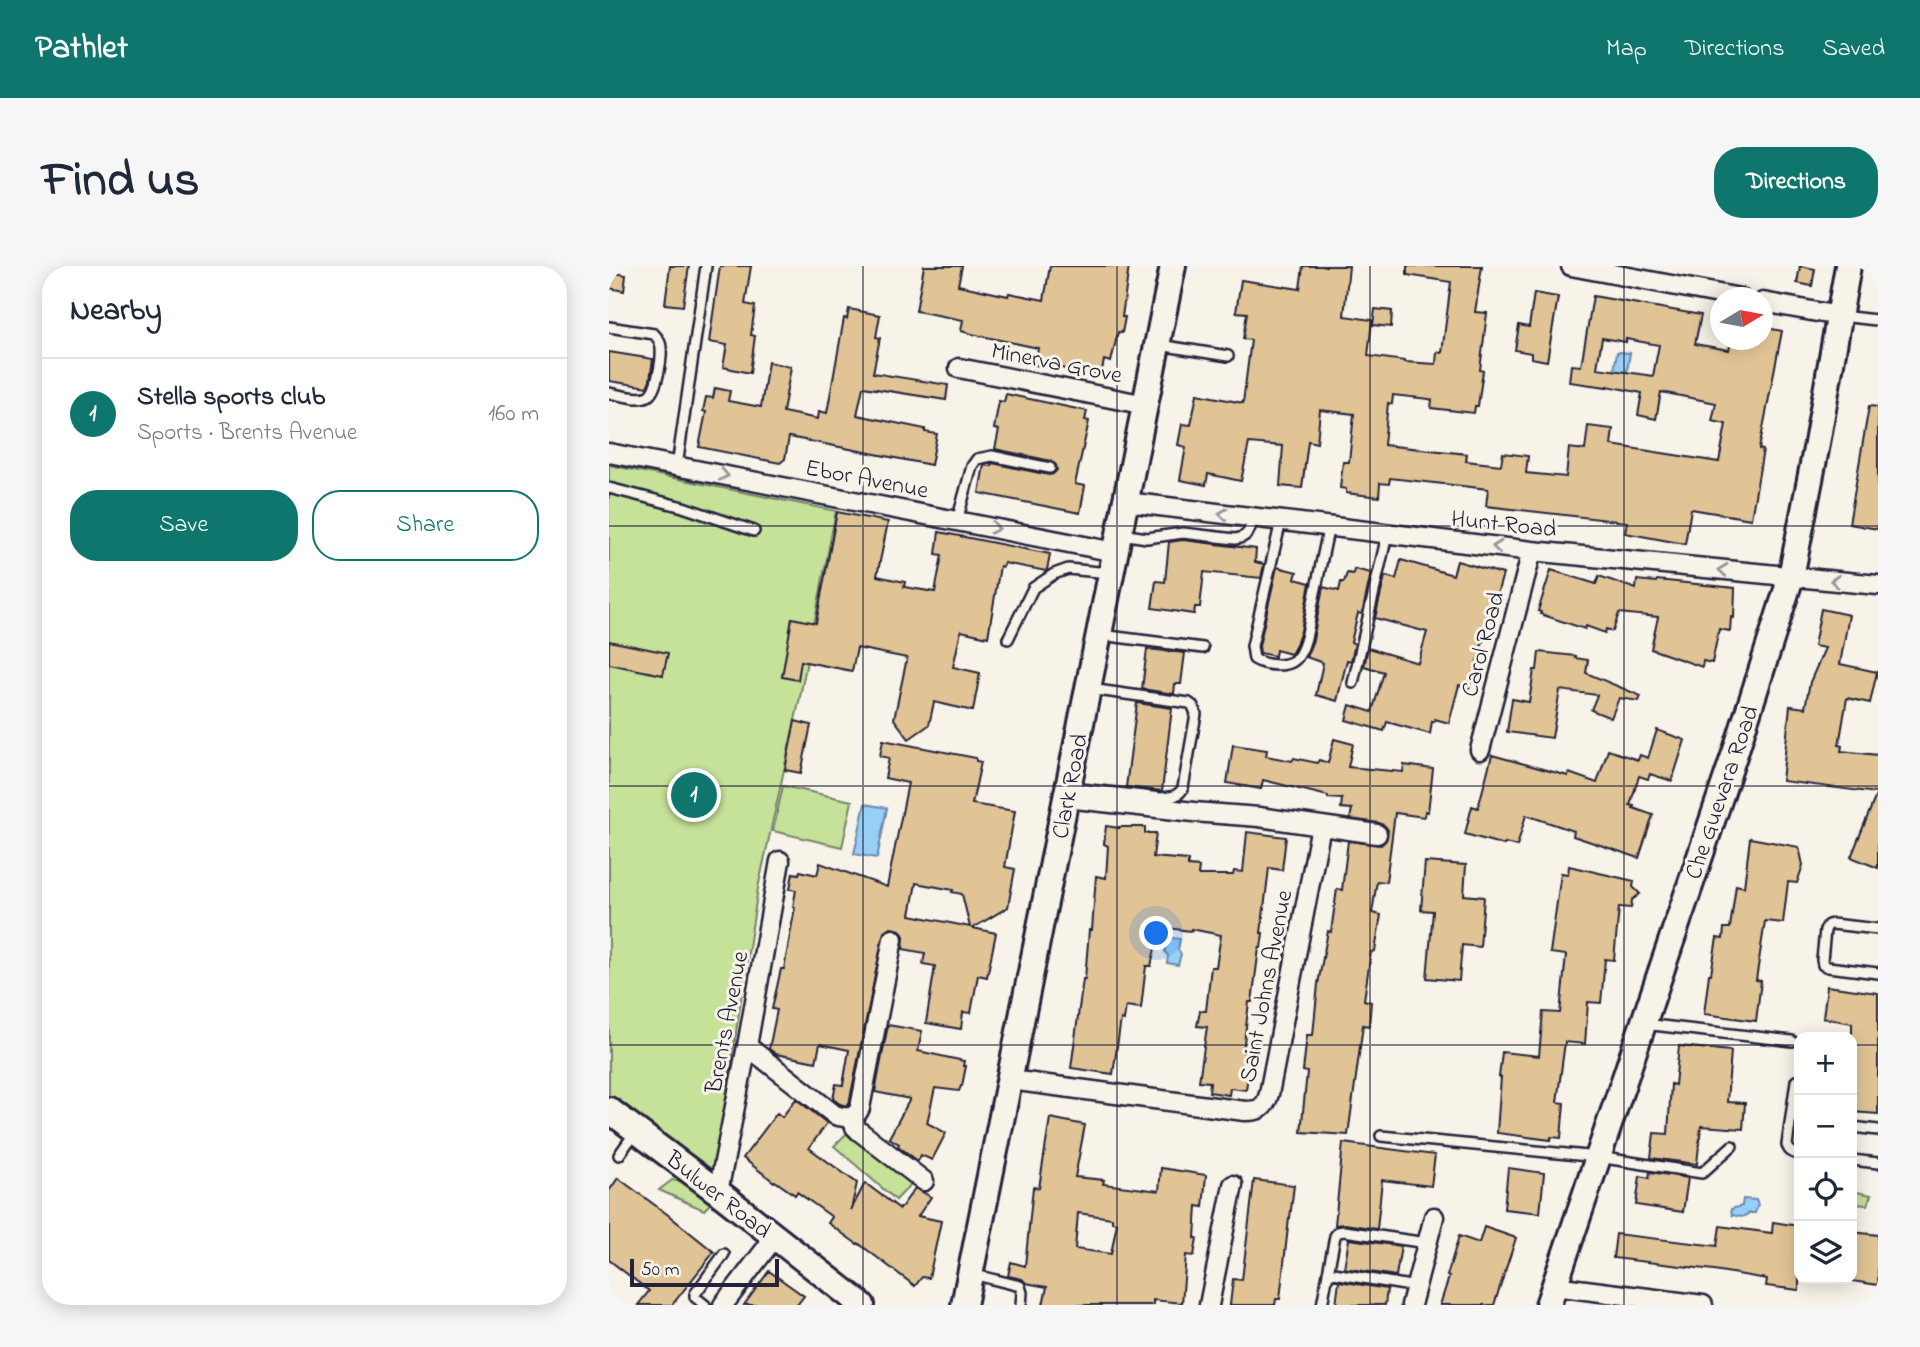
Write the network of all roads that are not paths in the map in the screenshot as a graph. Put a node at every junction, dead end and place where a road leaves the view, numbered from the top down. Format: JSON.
{"nodes":[{"id":1,"x":706,"y":266,"type":"edge"},
{"id":2,"x":1173,"y":266,"type":"edge"},
{"id":3,"x":1571,"y":266,"type":"edge"},
{"id":4,"x":1848,"y":266,"type":"edge"},
{"id":5,"x":1710,"y":292,"type":"edge"},
{"id":6,"x":1773,"y":304,"type":"edge"},
{"id":7,"x":1839,"y":316,"type":"junction"},
{"id":8,"x":1875,"y":320,"type":"dead end"},
{"id":9,"x":609,"y":327,"type":"edge"},
{"id":10,"x":1158,"y":345,"type":"junction"},
{"id":11,"x":1228,"y":356,"type":"dead end"},
{"id":12,"x":959,"y":368,"type":"dead end"},
{"id":13,"x":609,"y":393,"type":"edge"},
{"id":14,"x":1146,"y":405,"type":"junction"},
{"id":15,"x":609,"y":453,"type":"edge"},
{"id":16,"x":677,"y":466,"type":"junction"},
{"id":17,"x":1049,"y":468,"type":"dead end"},
{"id":18,"x":609,"y":488,"type":"edge"},
{"id":19,"x":1126,"y":502,"type":"junction"},
{"id":20,"x":1253,"y":517,"type":"junction"},
{"id":21,"x":957,"y":521,"type":"junction"},
{"id":22,"x":1281,"y":521,"type":"junction"},
{"id":23,"x":1329,"y":526,"type":"junction"},
{"id":24,"x":754,"y":531,"type":"dead end"},
{"id":25,"x":1387,"y":535,"type":"junction"},
{"id":26,"x":1532,"y":551,"type":"junction"},
{"id":27,"x":1115,"y":553,"type":"junction"},
{"id":28,"x":1791,"y":577,"type":"junction"},
{"id":29,"x":1878,"y":585,"type":"edge"},
{"id":30,"x":1099,"y":634,"type":"junction"},
{"id":31,"x":1009,"y":639,"type":"dead end"},
{"id":32,"x":1203,"y":648,"type":"dead end"},
{"id":33,"x":1353,"y":683,"type":"dead end"},
{"id":34,"x":1089,"y":689,"type":"junction"},
{"id":35,"x":1480,"y":750,"type":"dead end"},
{"id":36,"x":1067,"y":792,"type":"junction"},
{"id":37,"x":1321,"y":826,"type":"junction"},
{"id":38,"x":1377,"y":834,"type":"dead end"},
{"id":39,"x":780,"y":861,"type":"dead end"},
{"id":40,"x":1878,"y":929,"type":"edge"},
{"id":41,"x":893,"y":939,"type":"dead end"},
{"id":42,"x":1878,"y":973,"type":"edge"},
{"id":43,"x":1643,"y":1024,"type":"junction"},
{"id":44,"x":1792,"y":1041,"type":"dead end"},
{"id":45,"x":747,"y":1046,"type":"junction"},
{"id":46,"x":1010,"y":1080,"type":"junction"},
{"id":47,"x":610,"y":1114,"type":"edge"},
{"id":48,"x":854,"y":1116,"type":"junction"},
{"id":49,"x":1794,"y":1123,"type":"edge"},
{"id":50,"x":1857,"y":1128,"type":"edge"},
{"id":51,"x":637,"y":1130,"type":"junction"},
{"id":52,"x":1878,"y":1130,"type":"edge"},
{"id":53,"x":1381,"y":1136,"type":"dead end"},
{"id":54,"x":1732,"y":1146,"type":"dead end"},
{"id":55,"x":1794,"y":1152,"type":"edge"},
{"id":56,"x":618,"y":1155,"type":"dead end"},
{"id":57,"x":1598,"y":1157,"type":"junction"},
{"id":58,"x":1857,"y":1161,"type":"edge"},
{"id":59,"x":1878,"y":1163,"type":"edge"},
{"id":60,"x":924,"y":1181,"type":"dead end"},
{"id":61,"x":1233,"y":1185,"type":"dead end"},
{"id":62,"x":718,"y":1192,"type":"junction"},
{"id":63,"x":1434,"y":1217,"type":"dead end"},
{"id":64,"x":774,"y":1238,"type":"junction"},
{"id":65,"x":1427,"y":1243,"type":"junction"},
{"id":66,"x":724,"y":1254,"type":"dead end"},
{"id":67,"x":1328,"y":1272,"type":"junction"},
{"id":68,"x":971,"y":1274,"type":"junction"},
{"id":69,"x":1413,"y":1296,"type":"edge"},
{"id":70,"x":1551,"y":1296,"type":"edge"},
{"id":71,"x":963,"y":1304,"type":"edge"},
{"id":72,"x":705,"y":1305,"type":"edge"},
{"id":73,"x":723,"y":1305,"type":"edge"},
{"id":74,"x":862,"y":1305,"type":"edge"},
{"id":75,"x":1021,"y":1305,"type":"edge"},
{"id":76,"x":1209,"y":1305,"type":"edge"},
{"id":77,"x":1322,"y":1305,"type":"edge"},
{"id":78,"x":1703,"y":1305,"type":"edge"}],
"edges":[{"from":1,"to":16,"type":"lane"},
{"from":2,"to":10,"type":"street","name":"Clark Road"},
{"from":3,"to":5,"type":"street"},
{"from":4,"to":7,"type":"street","name":"Che Guevara Road"},
{"from":6,"to":7,"type":"street"},
{"from":7,"to":8,"type":"lane"},
{"from":7,"to":28,"type":"street","name":"Che Guevara Road"},
{"from":9,"to":13,"type":"lane"},
{"from":10,"to":11,"type":"lane"},
{"from":10,"to":14,"type":"street","name":"Clark Road"},
{"from":12,"to":14,"type":"street","name":"Minerva Grove"},
{"from":14,"to":19,"type":"street","name":"Clark Road"},
{"from":15,"to":16,"type":"street","name":"Ebor Avenue"},
{"from":16,"to":21,"type":"street","name":"Ebor Avenue","one_way":true},
{"from":17,"to":21,"type":"lane"},
{"from":18,"to":24,"type":"lane"},
{"from":20,"to":19,"type":"street","name":"Hunt Road","one_way":true},
{"from":19,"to":27,"type":"street","name":"Clark Road"},
{"from":20,"to":22,"type":"street","name":"Hunt Road"},
{"from":20,"to":27,"type":"lane"},
{"from":21,"to":27,"type":"street","name":"Ebor Avenue","one_way":true},
{"from":22,"to":23,"type":"street","name":"Hunt Road"},
{"from":22,"to":23,"type":"lane"},
{"from":23,"to":25,"type":"street","name":"Hunt Road"},
{"from":26,"to":25,"type":"street","name":"Hunt Road","one_way":true},
{"from":25,"to":33,"type":"lane"},
{"from":28,"to":26,"type":"street","name":"Hunt Road","one_way":true},
{"from":26,"to":35,"type":"street","name":"Carol Road"},
{"from":27,"to":30,"type":"street","name":"Clark Road"},
{"from":27,"to":31,"type":"lane"},
{"from":29,"to":28,"type":"street","name":"Hunt Road","one_way":true},
{"from":28,"to":43,"type":"street","name":"Che Guevara Road"},
{"from":30,"to":32,"type":"lane"},
{"from":30,"to":34,"type":"street","name":"Clark Road"},
{"from":34,"to":36,"type":"street","name":"Clark Road"},
{"from":34,"to":36,"type":"lane"},
{"from":36,"to":37,"type":"street"},
{"from":36,"to":46,"type":"street","name":"Clark Road"},
{"from":37,"to":38,"type":"street"},
{"from":37,"to":46,"type":"street","name":"Saint Johns Avenue"},
{"from":39,"to":45,"type":"street","name":"Brents Avenue"},
{"from":40,"to":42,"type":"lane"},
{"from":41,"to":48,"type":"street"},
{"from":43,"to":44,"type":"lane"},
{"from":43,"to":57,"type":"street","name":"Che Guevara Road"},
{"from":45,"to":48,"type":"street"},
{"from":45,"to":62,"type":"street","name":"Brents Avenue"},
{"from":46,"to":68,"type":"street","name":"Clark Road"},
{"from":47,"to":51,"type":"street","name":"Bulwer Road"},
{"from":48,"to":60,"type":"street"},
{"from":49,"to":55,"type":"lane"},
{"from":50,"to":52,"type":"lane"},
{"from":51,"to":56,"type":"lane"},
{"from":51,"to":62,"type":"street","name":"Bulwer Road"},
{"from":53,"to":57,"type":"lane"},
{"from":54,"to":57,"type":"lane"},
{"from":57,"to":70,"type":"street","name":"Che Guevara Road"},
{"from":58,"to":59,"type":"lane"},
{"from":61,"to":76,"type":"street"},
{"from":62,"to":64,"type":"street","name":"Bulwer Road"},
{"from":63,"to":65,"type":"street"},
{"from":64,"to":73,"type":"street"},
{"from":64,"to":74,"type":"street","name":"Bulwer Road"},
{"from":65,"to":67,"type":"lane"},
{"from":65,"to":69,"type":"street"},
{"from":66,"to":72,"type":"lane"},
{"from":67,"to":69,"type":"lane"},
{"from":67,"to":77,"type":"lane"},
{"from":68,"to":71,"type":"street","name":"Clark Road"},
{"from":68,"to":75,"type":"lane"},
{"from":70,"to":78,"type":"street"}]}
